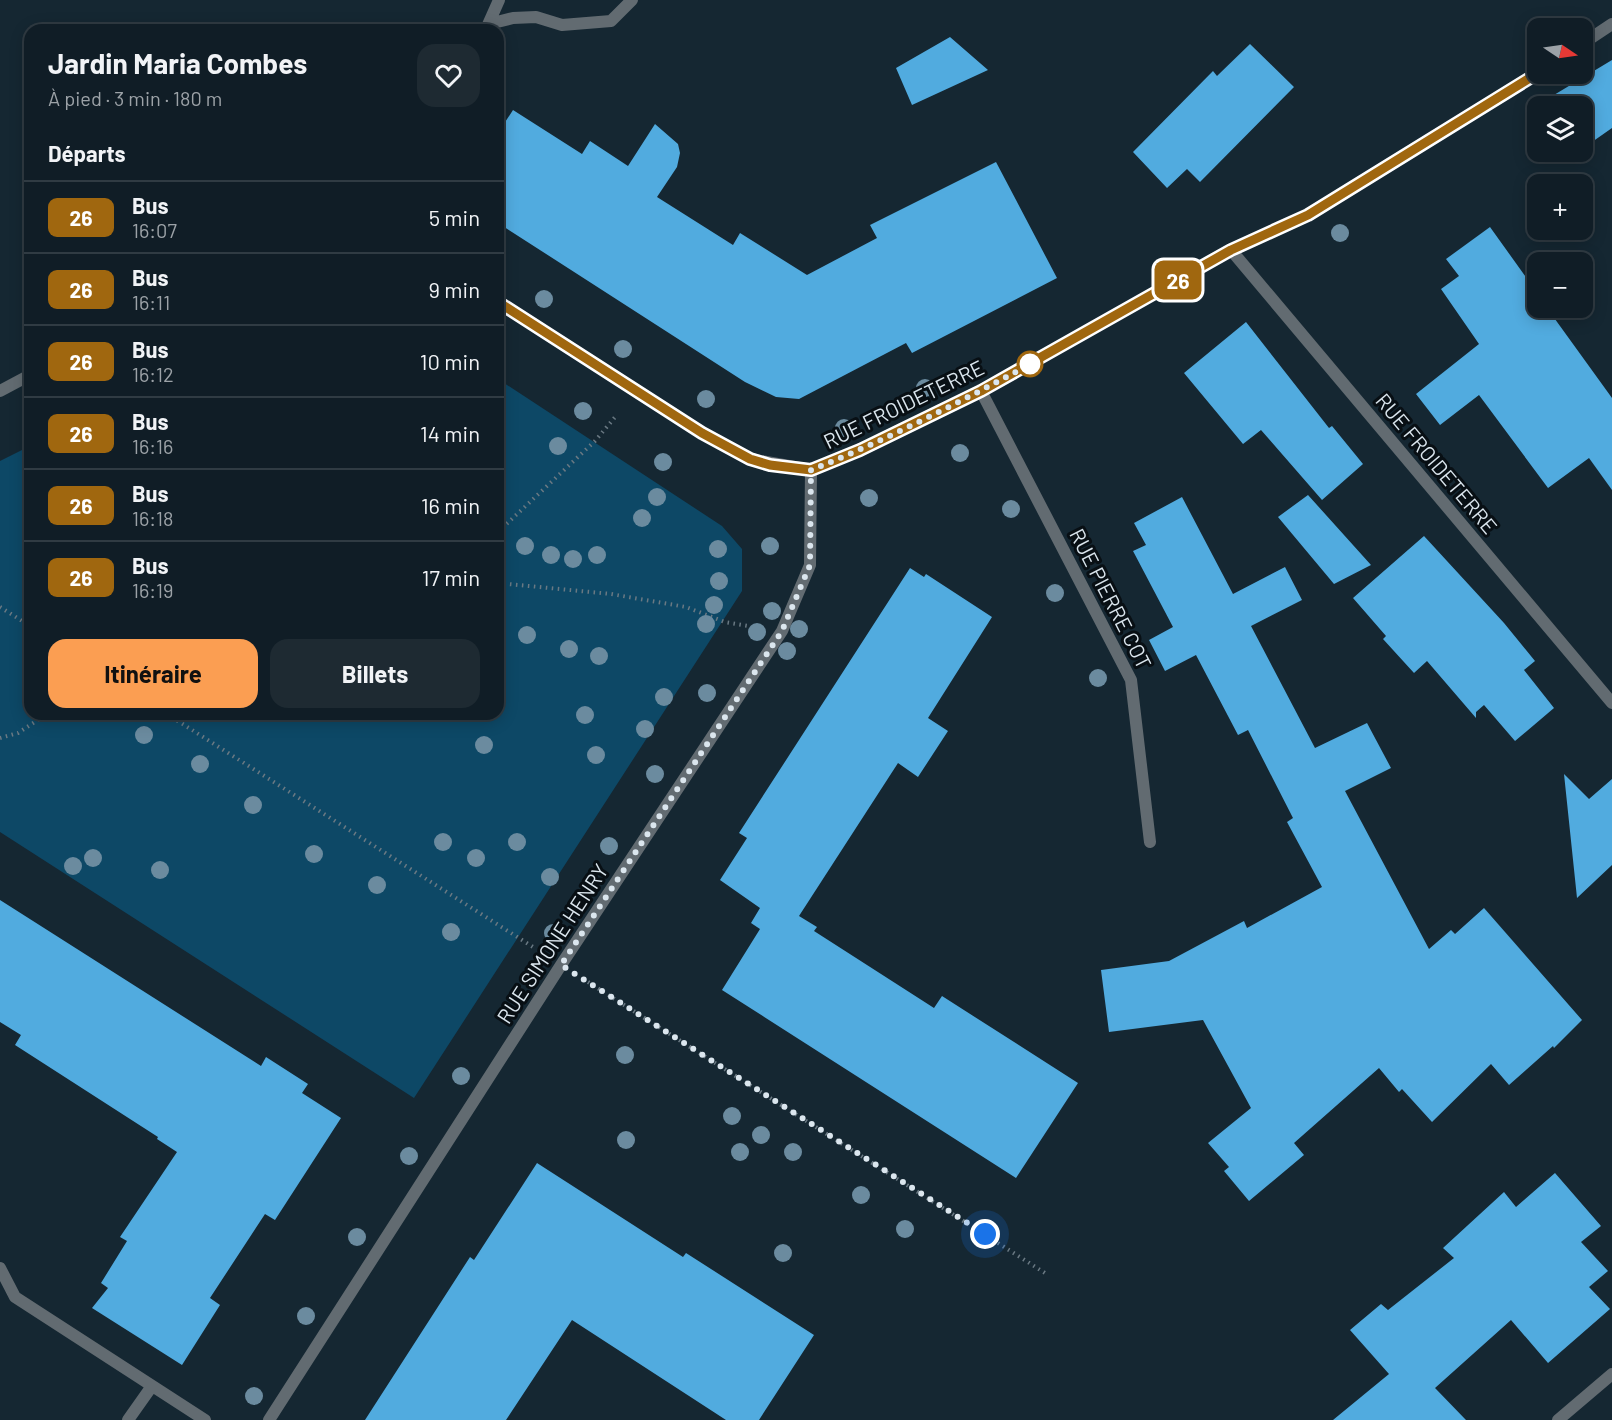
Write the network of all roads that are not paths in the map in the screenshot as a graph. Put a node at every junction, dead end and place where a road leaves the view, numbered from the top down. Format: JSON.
{"nodes":[{"id":1,"x":499,"y":0,"type":"edge"},
{"id":2,"x":632,"y":0,"type":"edge"},
{"id":3,"x":488,"y":24,"type":"edge"},
{"id":4,"x":496,"y":24,"type":"edge"},
{"id":5,"x":1612,"y":24,"type":"edge"},
{"id":6,"x":1593,"y":37,"type":"edge"},
{"id":7,"x":1527,"y":80,"type":"edge"},
{"id":8,"x":1231,"y":250,"type":"junction"},
{"id":9,"x":504,"y":306,"type":"edge"},
{"id":10,"x":24,"y":378,"type":"edge"},
{"id":11,"x":0,"y":391,"type":"edge"},
{"id":12,"x":981,"y":391,"type":"junction"},
{"id":13,"x":811,"y":470,"type":"junction"},
{"id":14,"x":1612,"y":703,"type":"edge"},
{"id":15,"x":1150,"y":842,"type":"dead end"},
{"id":16,"x":0,"y":1268,"type":"edge"},
{"id":17,"x":1612,"y":1374,"type":"edge"},
{"id":18,"x":152,"y":1386,"type":"junction"},
{"id":19,"x":128,"y":1420,"type":"edge"},
{"id":20,"x":205,"y":1420,"type":"edge"},
{"id":21,"x":269,"y":1420,"type":"edge"},
{"id":22,"x":1558,"y":1420,"type":"edge"}],
"edges":[{"from":1,"to":3,"type":"street"},
{"from":2,"to":4,"type":"street"},
{"from":5,"to":6,"type":"street"},
{"from":7,"to":8,"type":"street","name":"RUE FROIDETERRE"},
{"from":8,"to":12,"type":"street","name":"RUE FROIDETERRE"},
{"from":8,"to":14,"type":"street","name":"RUE FROIDETERRE"},
{"from":9,"to":13,"type":"street","name":"RUE FROIDETERRE"},
{"from":10,"to":11,"type":"street"},
{"from":12,"to":13,"type":"street","name":"RUE FROIDETERRE"},
{"from":12,"to":15,"type":"street","name":"RUE PIERRE COT"},
{"from":13,"to":21,"type":"street","name":"RUE SIMONE HENRY"},
{"from":16,"to":18,"type":"street"},
{"from":17,"to":22,"type":"street"},
{"from":18,"to":19,"type":"street"},
{"from":18,"to":20,"type":"street"}]}
